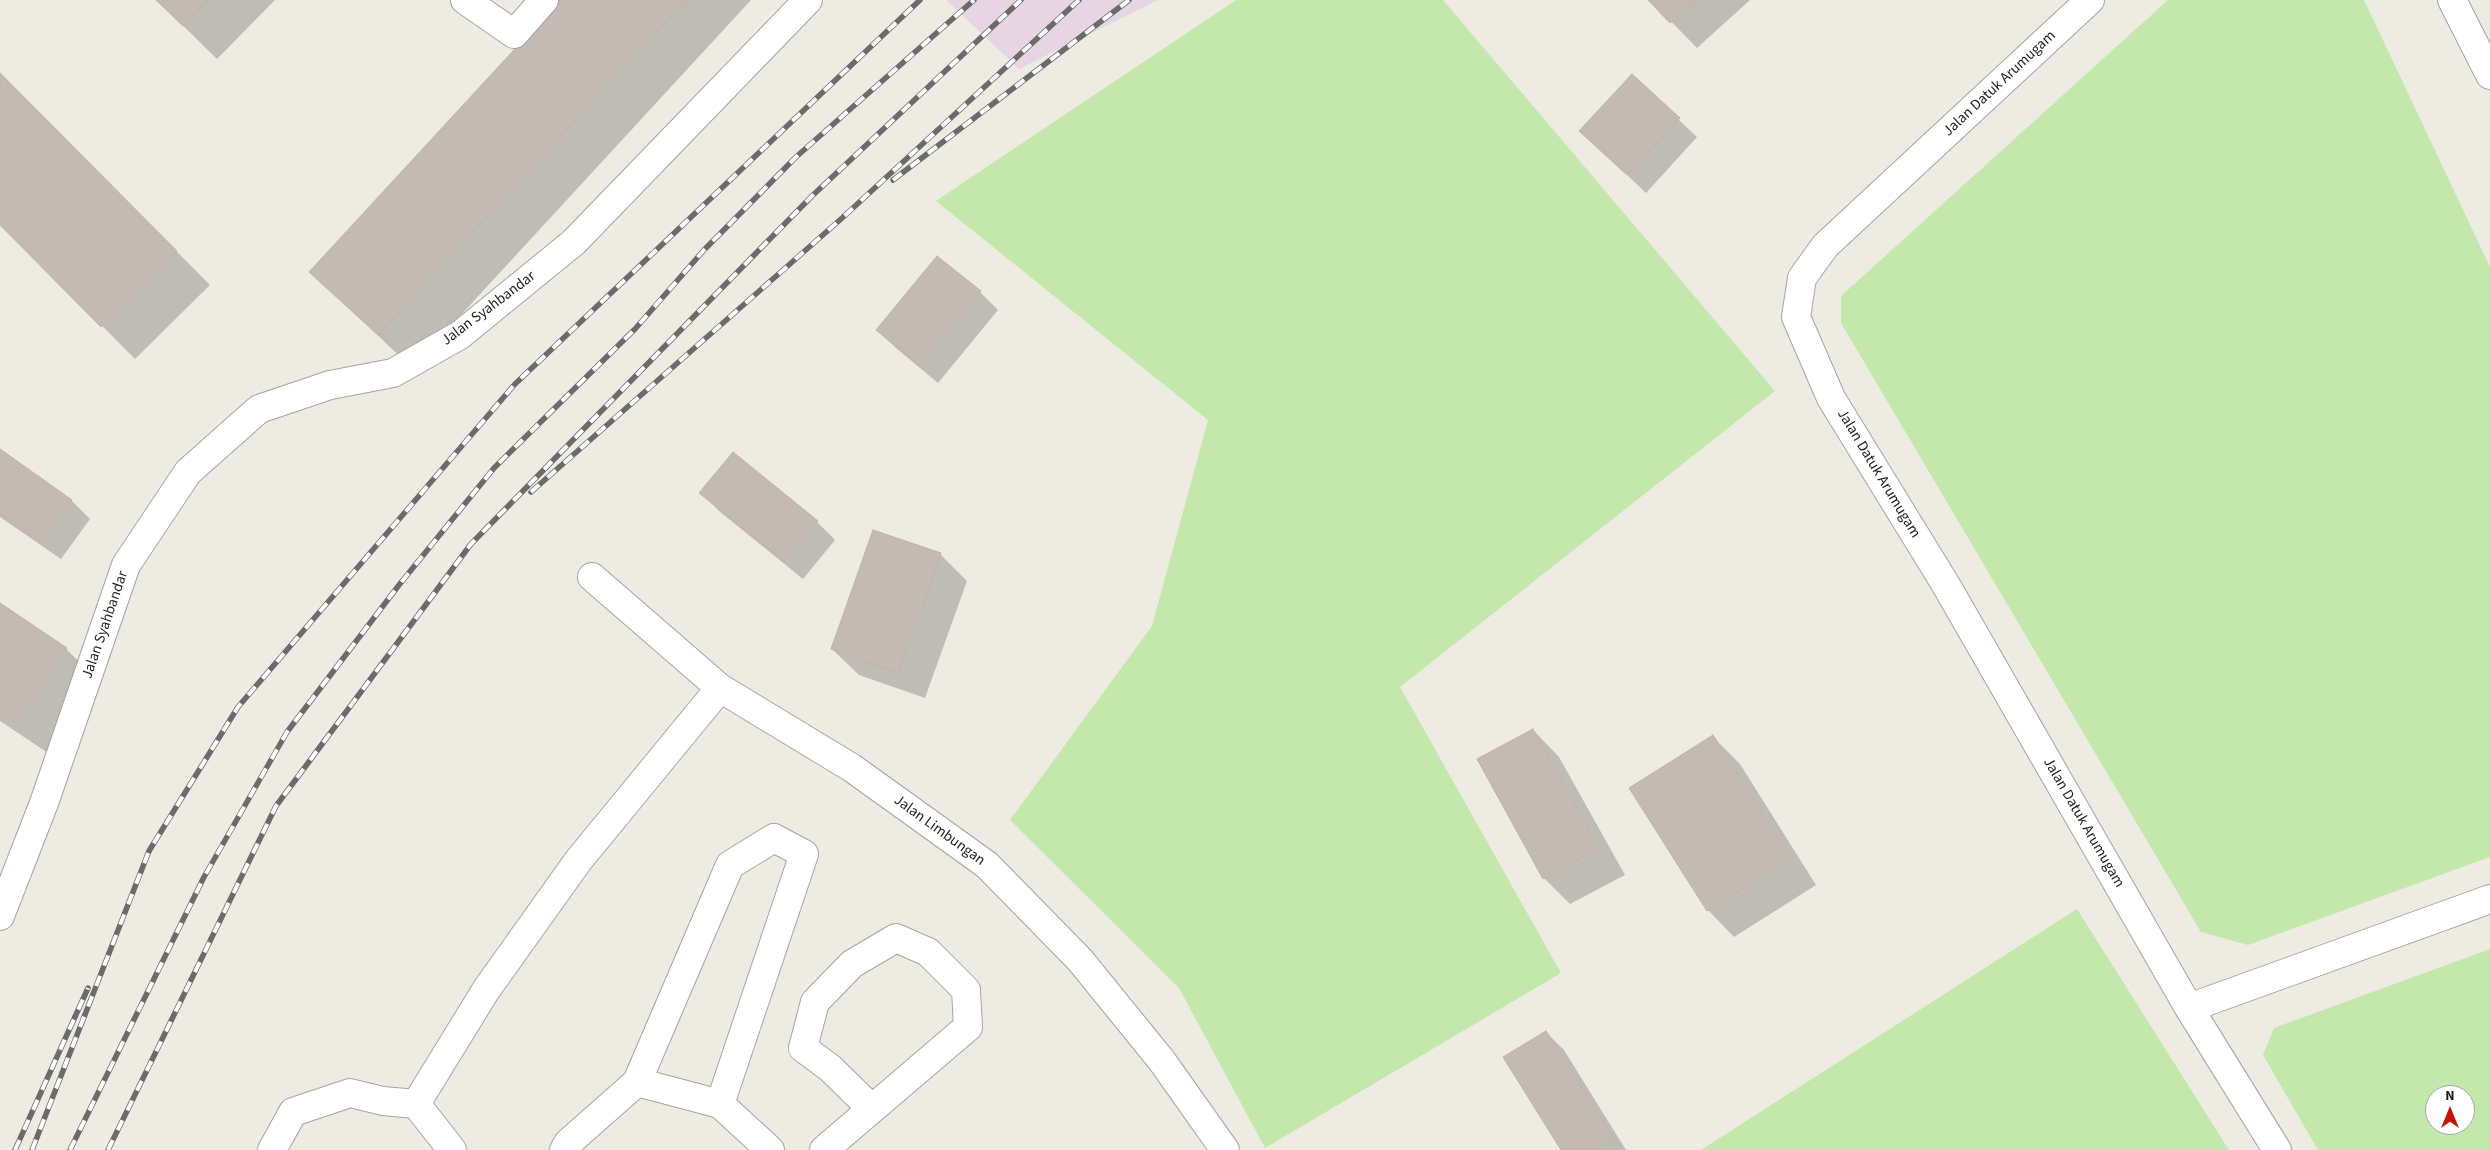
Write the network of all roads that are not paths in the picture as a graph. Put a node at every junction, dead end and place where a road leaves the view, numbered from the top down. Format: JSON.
{"nodes":[{"id":1,"x":464,"y":0,"type":"edge"},
{"id":2,"x":544,"y":0,"type":"edge"},
{"id":3,"x":808,"y":0,"type":"edge"},
{"id":4,"x":2090,"y":0,"type":"edge"},
{"id":5,"x":2452,"y":0,"type":"edge"},
{"id":6,"x":2490,"y":75,"type":"edge"},
{"id":7,"x":592,"y":578,"type":"dead end"},
{"id":8,"x":720,"y":688,"type":"junction"},
{"id":9,"x":2490,"y":899,"type":"edge"},
{"id":10,"x":0,"y":916,"type":"edge"},
{"id":11,"x":2189,"y":1008,"type":"junction"},
{"id":12,"x":637,"y":1082,"type":"junction"},
{"id":13,"x":416,"y":1104,"type":"junction"},
{"id":14,"x":720,"y":1104,"type":"junction"},
{"id":15,"x":872,"y":1109,"type":"junction"},
{"id":16,"x":272,"y":1150,"type":"edge"},
{"id":17,"x":452,"y":1150,"type":"edge"},
{"id":18,"x":564,"y":1150,"type":"edge"},
{"id":19,"x":770,"y":1150,"type":"edge"},
{"id":20,"x":824,"y":1150,"type":"edge"},
{"id":21,"x":1225,"y":1150,"type":"edge"},
{"id":22,"x":2278,"y":1150,"type":"edge"}],
"edges":[{"from":1,"to":2,"type":"street"},
{"from":3,"to":10,"type":"street","name":"Jalan Syahbandar"},
{"from":4,"to":11,"type":"street","name":"Jalan Datuk Arumugam"},
{"from":5,"to":6,"type":"street"},
{"from":7,"to":8,"type":"street","name":"Jalan Limbungan"},
{"from":8,"to":13,"type":"street"},
{"from":8,"to":21,"type":"street","name":"Jalan Limbungan"},
{"from":9,"to":11,"type":"street"},
{"from":11,"to":22,"type":"street","name":"Jalan Datuk Arumugam"},
{"from":12,"to":14,"type":"street"},
{"from":12,"to":14,"type":"street"},
{"from":12,"to":18,"type":"street"},
{"from":13,"to":16,"type":"street"},
{"from":13,"to":17,"type":"street"},
{"from":14,"to":19,"type":"street"},
{"from":15,"to":15,"type":"street"},
{"from":15,"to":20,"type":"street"}]}
